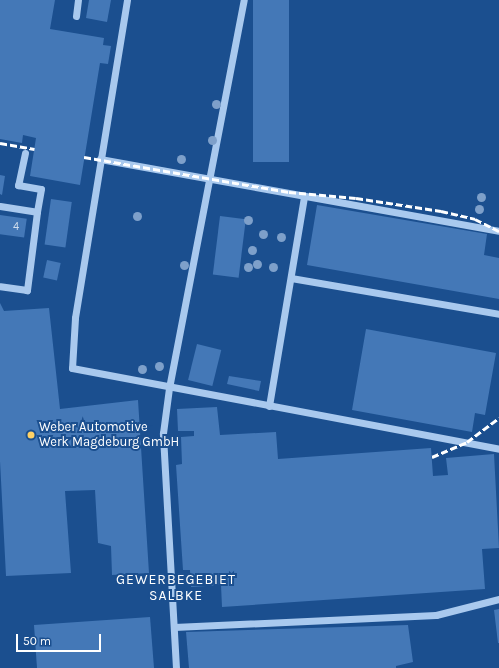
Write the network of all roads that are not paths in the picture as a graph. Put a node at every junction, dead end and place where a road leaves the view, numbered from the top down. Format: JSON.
{"nodes":[{"id":1,"x":78,"y":0,"type":"edge"},
{"id":2,"x":127,"y":0,"type":"edge"},
{"id":3,"x":244,"y":0,"type":"edge"},
{"id":4,"x":76,"y":16,"type":"dead end"},
{"id":5,"x":25,"y":154,"type":"dead end"},
{"id":6,"x":100,"y":159,"type":"junction"},
{"id":7,"x":211,"y":181,"type":"junction"},
{"id":8,"x":304,"y":197,"type":"junction"},
{"id":9,"x":0,"y":206,"type":"edge"},
{"id":10,"x":37,"y":212,"type":"junction"},
{"id":11,"x":499,"y":231,"type":"edge"},
{"id":12,"x":291,"y":278,"type":"junction"},
{"id":13,"x":0,"y":286,"type":"edge"},
{"id":14,"x":499,"y":314,"type":"edge"},
{"id":15,"x":169,"y":388,"type":"junction"},
{"id":16,"x":269,"y":406,"type":"junction"},
{"id":17,"x":499,"y":449,"type":"edge"},
{"id":18,"x":499,"y":599,"type":"edge"},
{"id":19,"x":174,"y":627,"type":"junction"},
{"id":20,"x":176,"y":668,"type":"edge"}],
"edges":[{"from":1,"to":4,"type":"street"},
{"from":2,"to":6,"type":"street"},
{"from":3,"to":7,"type":"street"},
{"from":5,"to":10,"type":"street"},
{"from":6,"to":7,"type":"street"},
{"from":6,"to":15,"type":"street"},
{"from":7,"to":8,"type":"street"},
{"from":7,"to":15,"type":"street"},
{"from":8,"to":11,"type":"street"},
{"from":8,"to":12,"type":"street"},
{"from":9,"to":10,"type":"street"},
{"from":10,"to":13,"type":"street"},
{"from":12,"to":14,"type":"street"},
{"from":12,"to":16,"type":"street"},
{"from":15,"to":16,"type":"street"},
{"from":15,"to":19,"type":"street"},
{"from":16,"to":17,"type":"street"},
{"from":18,"to":19,"type":"street"},
{"from":19,"to":20,"type":"street"}]}
